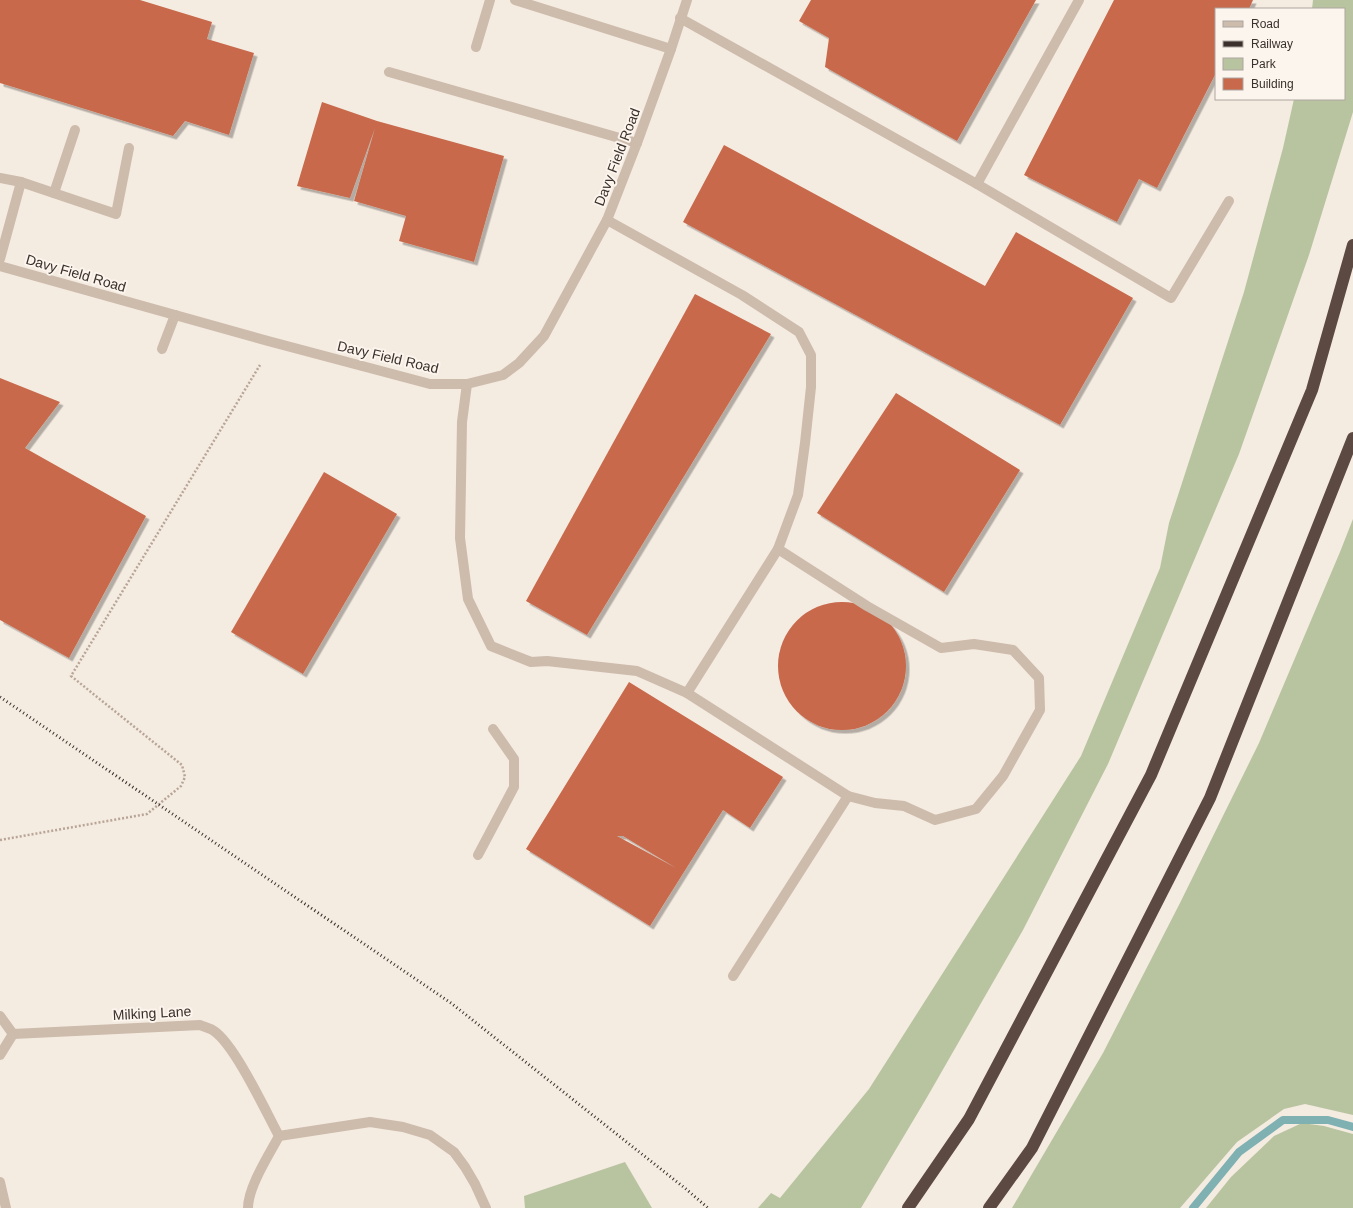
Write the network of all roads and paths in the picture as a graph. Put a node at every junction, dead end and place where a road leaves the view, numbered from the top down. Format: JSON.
{"nodes":[{"id":1,"x":490,"y":0,"type":"edge"},
{"id":2,"x":515,"y":0,"type":"edge"},
{"id":3,"x":687,"y":0,"type":"edge"},
{"id":4,"x":1079,"y":0,"type":"edge"},
{"id":5,"x":680,"y":18,"type":"junction"},
{"id":6,"x":476,"y":47,"type":"dead end"},
{"id":7,"x":671,"y":49,"type":"junction"},
{"id":8,"x":389,"y":72,"type":"dead end"},
{"id":9,"x":75,"y":130,"type":"dead end"},
{"id":10,"x":637,"y":143,"type":"junction"},
{"id":11,"x":129,"y":148,"type":"dead end"},
{"id":12,"x":0,"y":178,"type":"edge"},
{"id":13,"x":21,"y":182,"type":"junction"},
{"id":14,"x":977,"y":184,"type":"junction"},
{"id":15,"x":54,"y":193,"type":"junction"},
{"id":16,"x":1228,"y":201,"type":"dead end"},
{"id":17,"x":607,"y":220,"type":"junction"},
{"id":18,"x":1353,"y":245,"type":"edge"},
{"id":19,"x":0,"y":259,"type":"edge"},
{"id":20,"x":0,"y":266,"type":"edge"},
{"id":21,"x":175,"y":315,"type":"junction"},
{"id":22,"x":162,"y":350,"type":"dead end"},
{"id":23,"x":260,"y":365,"type":"dead end"},
{"id":24,"x":467,"y":384,"type":"junction"},
{"id":25,"x":1353,"y":438,"type":"edge"},
{"id":26,"x":778,"y":549,"type":"junction"},
{"id":27,"x":687,"y":693,"type":"junction"},
{"id":28,"x":493,"y":729,"type":"dead end"},
{"id":29,"x":848,"y":796,"type":"junction"},
{"id":30,"x":0,"y":840,"type":"edge"},
{"id":31,"x":478,"y":855,"type":"dead end"},
{"id":32,"x":733,"y":976,"type":"dead end"},
{"id":33,"x":0,"y":1016,"type":"edge"},
{"id":34,"x":13,"y":1034,"type":"junction"},
{"id":35,"x":0,"y":1055,"type":"edge"},
{"id":36,"x":279,"y":1136,"type":"junction"},
{"id":37,"x":0,"y":1182,"type":"edge"},
{"id":38,"x":6,"y":1208,"type":"edge"},
{"id":39,"x":248,"y":1208,"type":"edge"},
{"id":40,"x":486,"y":1208,"type":"edge"},
{"id":41,"x":908,"y":1208,"type":"edge"},
{"id":42,"x":989,"y":1208,"type":"edge"}],
"edges":[{"from":1,"to":6,"type":"street"},
{"from":2,"to":7,"type":"street"},
{"from":3,"to":5,"type":"street","name":"Davy Field Road"},
{"from":4,"to":14,"type":"street"},
{"from":5,"to":7,"type":"street","name":"Davy Field Road"},
{"from":5,"to":14,"type":"street"},
{"from":7,"to":10,"type":"street","name":"Davy Field Road"},
{"from":8,"to":10,"type":"street"},
{"from":9,"to":15,"type":"street"},
{"from":10,"to":17,"type":"street","name":"Davy Field Road"},
{"from":11,"to":15,"type":"street"},
{"from":12,"to":13,"type":"street"},
{"from":13,"to":15,"type":"street"},
{"from":13,"to":19,"type":"street"},
{"from":14,"to":16,"type":"street"},
{"from":17,"to":24,"type":"street","name":"Davy Field Road"},
{"from":17,"to":26,"type":"street"},
{"from":18,"to":41,"type":"highway"},
{"from":20,"to":21,"type":"street","name":"Davy Field Road"},
{"from":21,"to":22,"type":"street"},
{"from":21,"to":24,"type":"street","name":"Davy Field Road"},
{"from":23,"to":30,"type":"path"},
{"from":24,"to":27,"type":"street"},
{"from":25,"to":42,"type":"highway"},
{"from":26,"to":27,"type":"street"},
{"from":26,"to":29,"type":"street"},
{"from":27,"to":29,"type":"street"},
{"from":28,"to":31,"type":"street"},
{"from":29,"to":32,"type":"street"},
{"from":33,"to":34,"type":"street"},
{"from":34,"to":35,"type":"street"},
{"from":34,"to":36,"type":"street","name":"Milking Lane"},
{"from":36,"to":39,"type":"street"},
{"from":36,"to":40,"type":"street"},
{"from":37,"to":38,"type":"street"}]}
